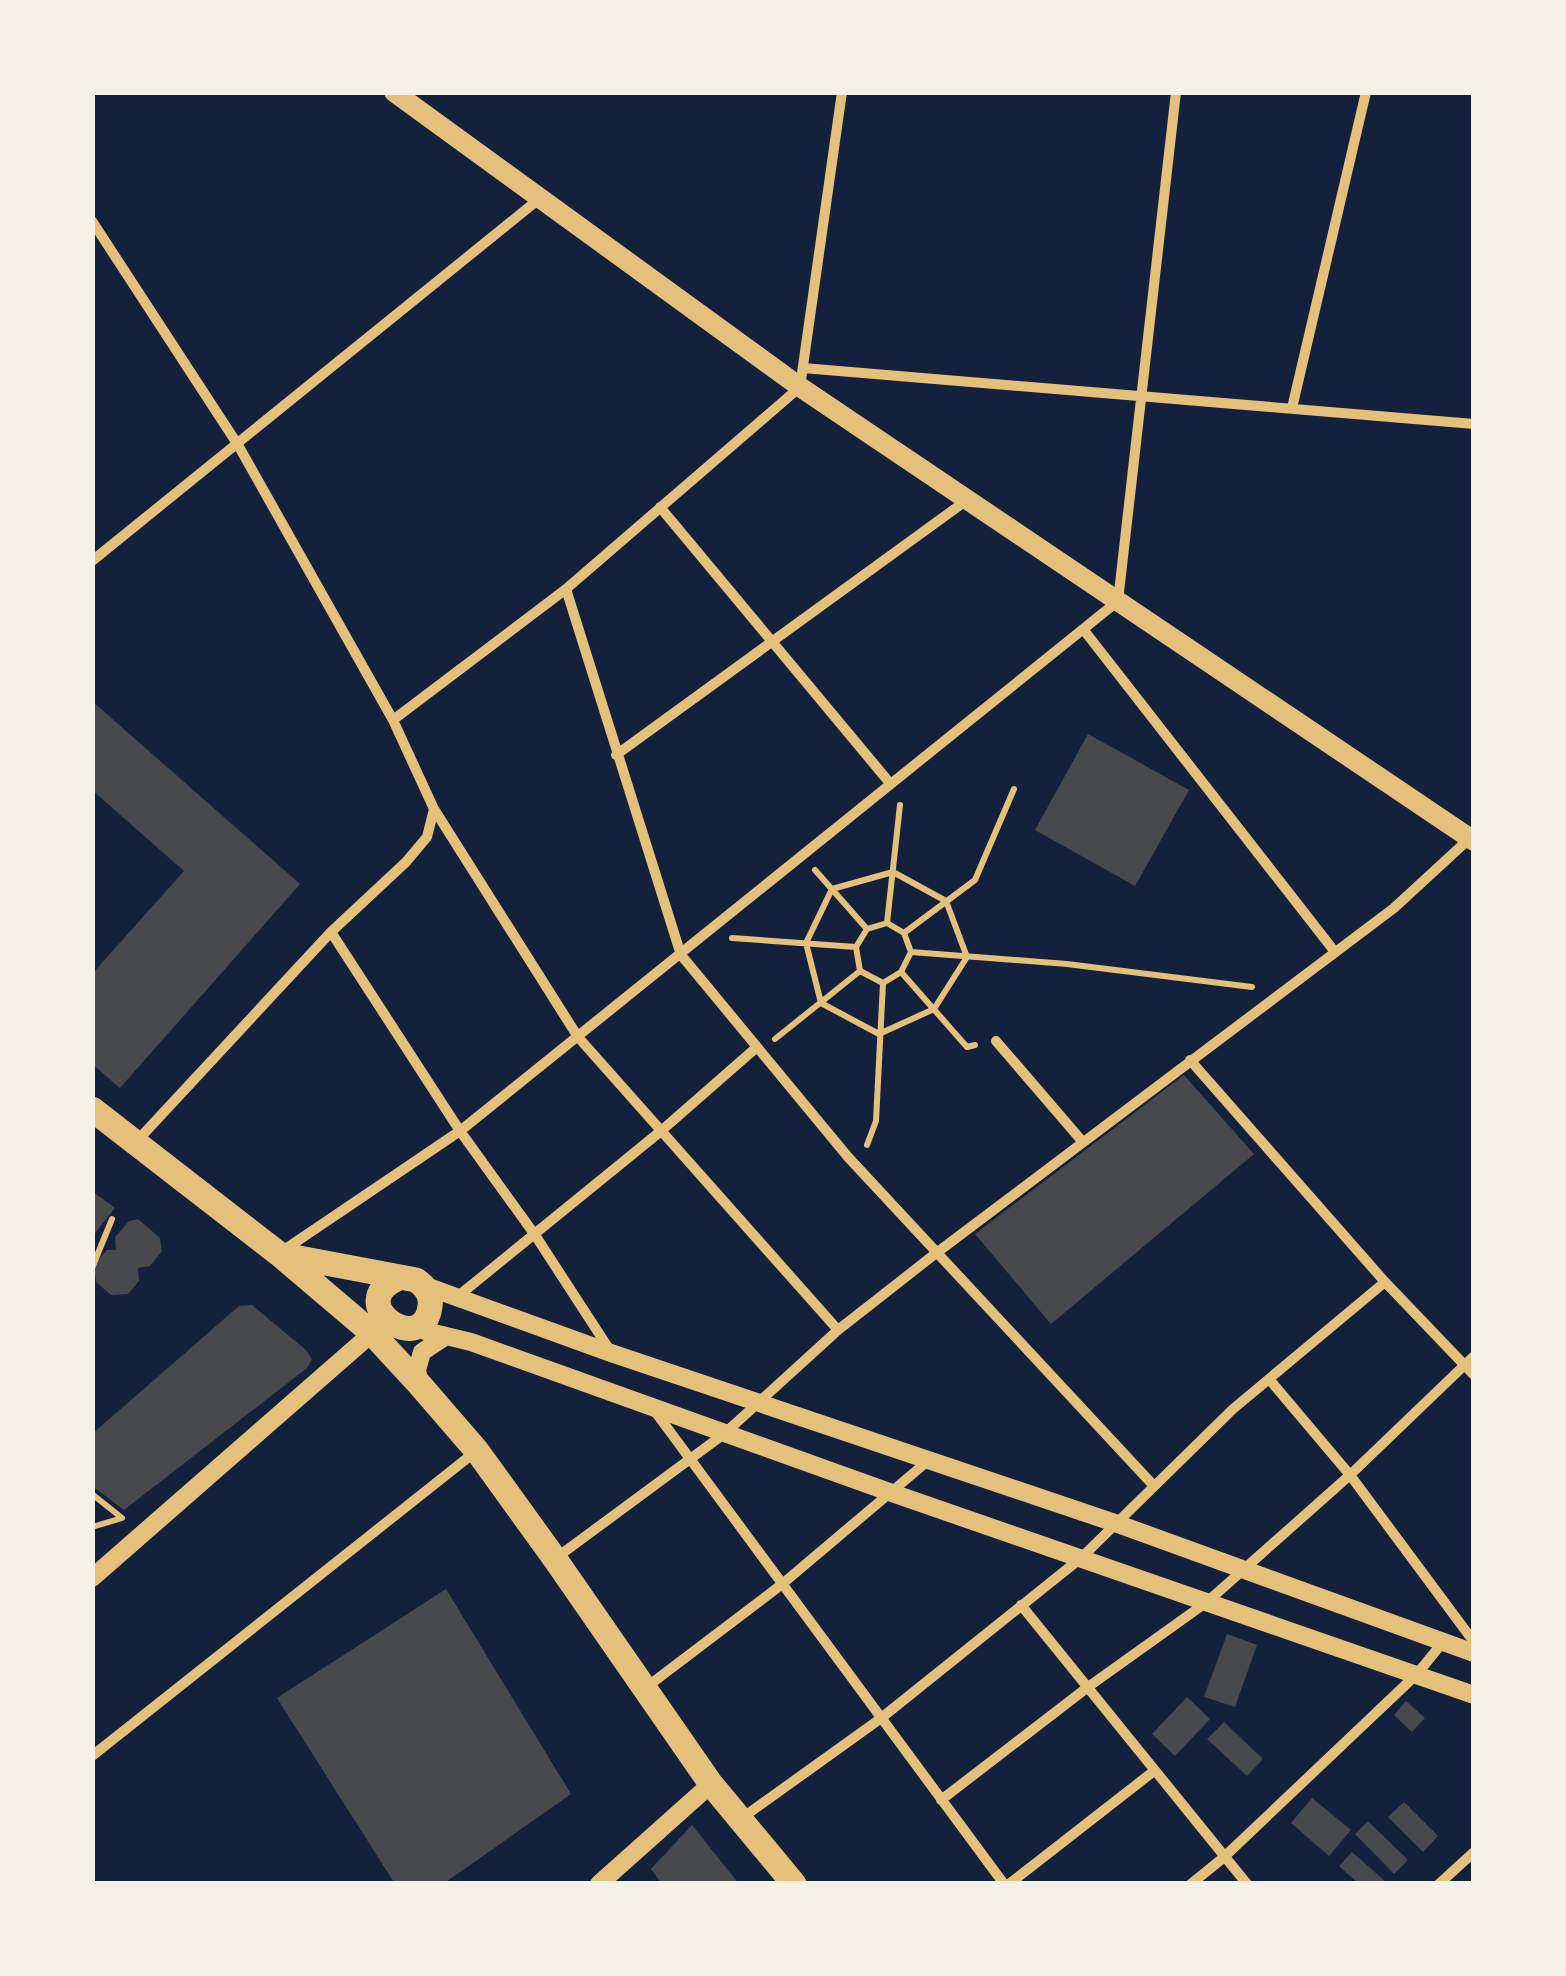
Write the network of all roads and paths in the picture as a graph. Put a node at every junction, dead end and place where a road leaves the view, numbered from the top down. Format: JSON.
{"nodes":[{"id":1,"x":394,"y":92,"type":"edge"},
{"id":2,"x":842,"y":92,"type":"edge"},
{"id":3,"x":1176,"y":92,"type":"edge"},
{"id":4,"x":1366,"y":92,"type":"edge"},
{"id":5,"x":540,"y":198,"type":"junction"},
{"id":6,"x":92,"y":221,"type":"edge"},
{"id":7,"x":802,"y":377,"type":"junction"},
{"id":8,"x":1140,"y":394,"type":"junction"},
{"id":9,"x":1292,"y":408,"type":"junction"},
{"id":10,"x":1474,"y":424,"type":"edge"},
{"id":11,"x":238,"y":445,"type":"junction"},
{"id":12,"x":968,"y":500,"type":"junction"},
{"id":13,"x":660,"y":508,"type":"junction"},
{"id":14,"x":92,"y":561,"type":"edge"},
{"id":15,"x":566,"y":589,"type":"junction"},
{"id":16,"x":1118,"y":600,"type":"junction"},
{"id":17,"x":1082,"y":629,"type":"junction"},
{"id":18,"x":774,"y":640,"type":"junction"},
{"id":19,"x":393,"y":720,"type":"junction"},
{"id":20,"x":616,"y":754,"type":"junction"},
{"id":21,"x":889,"y":782,"type":"junction"},
{"id":22,"x":1014,"y":790,"type":"dead end"},
{"id":23,"x":434,"y":809,"type":"junction"},
{"id":24,"x":1472,"y":837,"type":"edge"},
{"id":25,"x":802,"y":854,"type":"junction"},
{"id":26,"x":892,"y":872,"type":"junction"},
{"id":27,"x":832,"y":889,"type":"junction"},
{"id":28,"x":946,"y":901,"type":"junction"},
{"id":29,"x":887,"y":923,"type":"junction"},
{"id":30,"x":867,"y":929,"type":"junction"},
{"id":31,"x":331,"y":932,"type":"junction"},
{"id":32,"x":904,"y":933,"type":"junction"},
{"id":33,"x":703,"y":936,"type":"junction"},
{"id":34,"x":806,"y":943,"type":"junction"},
{"id":35,"x":856,"y":947,"type":"junction"},
{"id":36,"x":911,"y":952,"type":"junction"},
{"id":37,"x":1335,"y":952,"type":"junction"},
{"id":38,"x":680,"y":955,"type":"junction"},
{"id":39,"x":968,"y":957,"type":"junction"},
{"id":40,"x":860,"y":971,"type":"junction"},
{"id":41,"x":902,"y":972,"type":"junction"},
{"id":42,"x":882,"y":983,"type":"junction"},
{"id":43,"x":1283,"y":991,"type":"junction"},
{"id":44,"x":821,"y":1003,"type":"junction"},
{"id":45,"x":934,"y":1010,"type":"junction"},
{"id":46,"x":878,"y":1034,"type":"junction"},
{"id":47,"x":578,"y":1037,"type":"junction"},
{"id":48,"x":996,"y":1041,"type":"joint"},
{"id":49,"x":757,"y":1048,"type":"junction"},
{"id":50,"x":1190,"y":1060,"type":"junction"},
{"id":51,"x":92,"y":1109,"type":"edge"},
{"id":52,"x":460,"y":1131,"type":"junction"},
{"id":53,"x":661,"y":1131,"type":"junction"},
{"id":54,"x":137,"y":1141,"type":"junction"},
{"id":55,"x":1082,"y":1141,"type":"junction"},
{"id":56,"x":858,"y":1168,"type":"junction"},
{"id":57,"x":112,"y":1219,"type":"dead end"},
{"id":58,"x":535,"y":1236,"type":"junction"},
{"id":59,"x":279,"y":1254,"type":"junction"},
{"id":60,"x":935,"y":1254,"type":"junction"},
{"id":61,"x":92,"y":1268,"type":"edge"},
{"id":62,"x":411,"y":1281,"type":"junction"},
{"id":63,"x":1385,"y":1282,"type":"junction"},
{"id":64,"x":457,"y":1297,"type":"junction"},
{"id":65,"x":380,"y":1327,"type":"junction"},
{"id":66,"x":414,"y":1328,"type":"junction"},
{"id":67,"x":838,"y":1330,"type":"junction"},
{"id":68,"x":446,"y":1336,"type":"junction"},
{"id":69,"x":612,"y":1353,"type":"junction"},
{"id":70,"x":1474,"y":1356,"type":"edge"},
{"id":71,"x":1464,"y":1365,"type":"junction"},
{"id":72,"x":1474,"y":1376,"type":"edge"},
{"id":73,"x":1269,"y":1379,"type":"junction"},
{"id":74,"x":420,"y":1385,"type":"junction"},
{"id":75,"x":758,"y":1402,"type":"junction"},
{"id":76,"x":653,"y":1409,"type":"junction"},
{"id":77,"x":724,"y":1434,"type":"junction"},
{"id":78,"x":477,"y":1451,"type":"junction"},
{"id":79,"x":690,"y":1460,"type":"junction"},
{"id":80,"x":928,"y":1460,"type":"junction"},
{"id":81,"x":1350,"y":1476,"type":"junction"},
{"id":82,"x":1154,"y":1486,"type":"junction"},
{"id":83,"x":92,"y":1494,"type":"edge"},
{"id":84,"x":892,"y":1494,"type":"junction"},
{"id":85,"x":1118,"y":1524,"type":"junction"},
{"id":86,"x":92,"y":1527,"type":"edge"},
{"id":87,"x":555,"y":1558,"type":"junction"},
{"id":88,"x":1081,"y":1558,"type":"junction"},
{"id":89,"x":1242,"y":1570,"type":"junction"},
{"id":90,"x":92,"y":1578,"type":"edge"},
{"id":91,"x":781,"y":1585,"type":"junction"},
{"id":92,"x":1207,"y":1602,"type":"junction"},
{"id":93,"x":1021,"y":1604,"type":"junction"},
{"id":94,"x":1444,"y":1642,"type":"junction"},
{"id":95,"x":1474,"y":1642,"type":"edge"},
{"id":96,"x":1474,"y":1653,"type":"edge"},
{"id":97,"x":1416,"y":1674,"type":"junction"},
{"id":98,"x":1088,"y":1687,"type":"junction"},
{"id":99,"x":644,"y":1690,"type":"junction"},
{"id":100,"x":1474,"y":1694,"type":"edge"},
{"id":101,"x":880,"y":1720,"type":"junction"},
{"id":102,"x":92,"y":1756,"type":"edge"},
{"id":103,"x":1154,"y":1771,"type":"junction"},
{"id":104,"x":712,"y":1784,"type":"junction"},
{"id":105,"x":941,"y":1800,"type":"junction"},
{"id":106,"x":742,"y":1818,"type":"junction"},
{"id":107,"x":1474,"y":1852,"type":"edge"},
{"id":108,"x":1223,"y":1858,"type":"junction"},
{"id":109,"x":600,"y":1884,"type":"edge"},
{"id":110,"x":794,"y":1884,"type":"edge"},
{"id":111,"x":1007,"y":1884,"type":"edge"},
{"id":112,"x":1191,"y":1884,"type":"edge"},
{"id":113,"x":1247,"y":1884,"type":"edge"},
{"id":114,"x":1439,"y":1884,"type":"edge"}],
"edges":[{"from":1,"to":5,"type":"main road"},
{"from":2,"to":7,"type":"street"},
{"from":3,"to":8,"type":"street"},
{"from":4,"to":9,"type":"street"},
{"from":5,"to":7,"type":"main road"},
{"from":5,"to":11,"type":"street"},
{"from":6,"to":11,"type":"street"},
{"from":7,"to":8,"type":"street"},
{"from":7,"to":12,"type":"main road"},
{"from":7,"to":13,"type":"street"},
{"from":8,"to":9,"type":"street"},
{"from":8,"to":16,"type":"street"},
{"from":9,"to":10,"type":"street"},
{"from":11,"to":14,"type":"street"},
{"from":11,"to":19,"type":"street"},
{"from":12,"to":16,"type":"main road"},
{"from":12,"to":18,"type":"street"},
{"from":13,"to":15,"type":"street"},
{"from":13,"to":18,"type":"street"},
{"from":15,"to":19,"type":"street"},
{"from":15,"to":20,"type":"street"},
{"from":16,"to":17,"type":"street"},
{"from":16,"to":24,"type":"main road"},
{"from":17,"to":21,"type":"street"},
{"from":17,"to":37,"type":"street"},
{"from":18,"to":20,"type":"street"},
{"from":18,"to":21,"type":"street"},
{"from":19,"to":23,"type":"street"},
{"from":20,"to":38,"type":"street"},
{"from":21,"to":25,"type":"street"},
{"from":21,"to":26,"type":"path"},
{"from":22,"to":28,"type":"path"},
{"from":23,"to":31,"type":"street"},
{"from":23,"to":47,"type":"street"},
{"from":24,"to":37,"type":"street"},
{"from":25,"to":27,"type":"path"},
{"from":25,"to":33,"type":"street"},
{"from":26,"to":27,"type":"path"},
{"from":26,"to":28,"type":"path"},
{"from":26,"to":29,"type":"path"},
{"from":27,"to":30,"type":"path"},
{"from":27,"to":34,"type":"path"},
{"from":28,"to":32,"type":"path"},
{"from":28,"to":39,"type":"path"},
{"from":29,"to":30,"type":"path"},
{"from":29,"to":32,"type":"path"},
{"from":30,"to":35,"type":"path"},
{"from":31,"to":52,"type":"street"},
{"from":31,"to":54,"type":"street"},
{"from":32,"to":36,"type":"path"},
{"from":33,"to":34,"type":"path"},
{"from":33,"to":38,"type":"street"},
{"from":34,"to":35,"type":"path"},
{"from":34,"to":44,"type":"path"},
{"from":35,"to":40,"type":"path"},
{"from":36,"to":39,"type":"path"},
{"from":36,"to":41,"type":"path"},
{"from":37,"to":43,"type":"street"},
{"from":38,"to":47,"type":"street"},
{"from":38,"to":49,"type":"street"},
{"from":39,"to":43,"type":"path"},
{"from":39,"to":45,"type":"path"},
{"from":40,"to":42,"type":"path"},
{"from":40,"to":44,"type":"path"},
{"from":41,"to":42,"type":"path"},
{"from":41,"to":45,"type":"path"},
{"from":42,"to":46,"type":"path"},
{"from":43,"to":50,"type":"street"},
{"from":44,"to":46,"type":"path"},
{"from":44,"to":49,"type":"path"},
{"from":45,"to":46,"type":"path"},
{"from":45,"to":48,"type":"path"},
{"from":46,"to":56,"type":"path"},
{"from":47,"to":52,"type":"street"},
{"from":47,"to":53,"type":"street"},
{"from":48,"to":55,"type":"street"},
{"from":49,"to":53,"type":"street"},
{"from":49,"to":56,"type":"street"},
{"from":50,"to":55,"type":"street"},
{"from":50,"to":63,"type":"street"},
{"from":51,"to":54,"type":"main road"},
{"from":52,"to":58,"type":"street"},
{"from":52,"to":59,"type":"street"},
{"from":53,"to":58,"type":"street"},
{"from":53,"to":67,"type":"street"},
{"from":54,"to":59,"type":"main road"},
{"from":55,"to":60,"type":"street"},
{"from":56,"to":60,"type":"street"},
{"from":57,"to":61,"type":"path"},
{"from":58,"to":64,"type":"street"},
{"from":58,"to":69,"type":"street"},
{"from":59,"to":62,"type":"main road"},
{"from":59,"to":65,"type":"main road"},
{"from":60,"to":67,"type":"street"},
{"from":60,"to":82,"type":"street"},
{"from":62,"to":64,"type":"street"},
{"from":62,"to":65,"type":"main road"},
{"from":62,"to":66,"type":"main road"},
{"from":63,"to":71,"type":"street"},
{"from":63,"to":73,"type":"street"},
{"from":64,"to":69,"type":"street"},
{"from":65,"to":66,"type":"main road"},
{"from":65,"to":74,"type":"main road"},
{"from":65,"to":90,"type":"street"},
{"from":66,"to":68,"type":"street"},
{"from":67,"to":75,"type":"street"},
{"from":68,"to":74,"type":"street"},
{"from":68,"to":76,"type":"street"},
{"from":69,"to":75,"type":"street"},
{"from":70,"to":71,"type":"street"},
{"from":71,"to":72,"type":"street"},
{"from":71,"to":81,"type":"street"},
{"from":73,"to":81,"type":"street"},
{"from":73,"to":82,"type":"street"},
{"from":74,"to":78,"type":"main road"},
{"from":75,"to":77,"type":"street"},
{"from":75,"to":80,"type":"street"},
{"from":76,"to":77,"type":"street"},
{"from":76,"to":79,"type":"street"},
{"from":77,"to":79,"type":"street"},
{"from":77,"to":84,"type":"street"},
{"from":78,"to":87,"type":"main road"},
{"from":78,"to":102,"type":"street"},
{"from":79,"to":87,"type":"street"},
{"from":79,"to":91,"type":"street"},
{"from":80,"to":84,"type":"street"},
{"from":80,"to":85,"type":"street"},
{"from":81,"to":89,"type":"street"},
{"from":81,"to":95,"type":"street"},
{"from":82,"to":85,"type":"street"},
{"from":83,"to":86,"type":"path"},
{"from":84,"to":88,"type":"street"},
{"from":84,"to":91,"type":"street"},
{"from":85,"to":88,"type":"street"},
{"from":85,"to":89,"type":"street"},
{"from":87,"to":99,"type":"main road"},
{"from":88,"to":92,"type":"street"},
{"from":88,"to":93,"type":"street"},
{"from":89,"to":92,"type":"street"},
{"from":89,"to":94,"type":"street"},
{"from":91,"to":99,"type":"street"},
{"from":91,"to":101,"type":"street"},
{"from":92,"to":97,"type":"street"},
{"from":92,"to":98,"type":"street"},
{"from":93,"to":98,"type":"street"},
{"from":93,"to":101,"type":"street"},
{"from":94,"to":96,"type":"street"},
{"from":94,"to":97,"type":"street"},
{"from":97,"to":100,"type":"street"},
{"from":97,"to":108,"type":"street"},
{"from":98,"to":103,"type":"street"},
{"from":98,"to":105,"type":"street"},
{"from":99,"to":104,"type":"main road"},
{"from":101,"to":105,"type":"street"},
{"from":101,"to":106,"type":"street"},
{"from":103,"to":108,"type":"street"},
{"from":103,"to":111,"type":"street"},
{"from":104,"to":106,"type":"main road"},
{"from":104,"to":109,"type":"street"},
{"from":105,"to":111,"type":"street"},
{"from":106,"to":110,"type":"main road"},
{"from":107,"to":114,"type":"street"},
{"from":108,"to":112,"type":"street"},
{"from":108,"to":113,"type":"street"}]}
